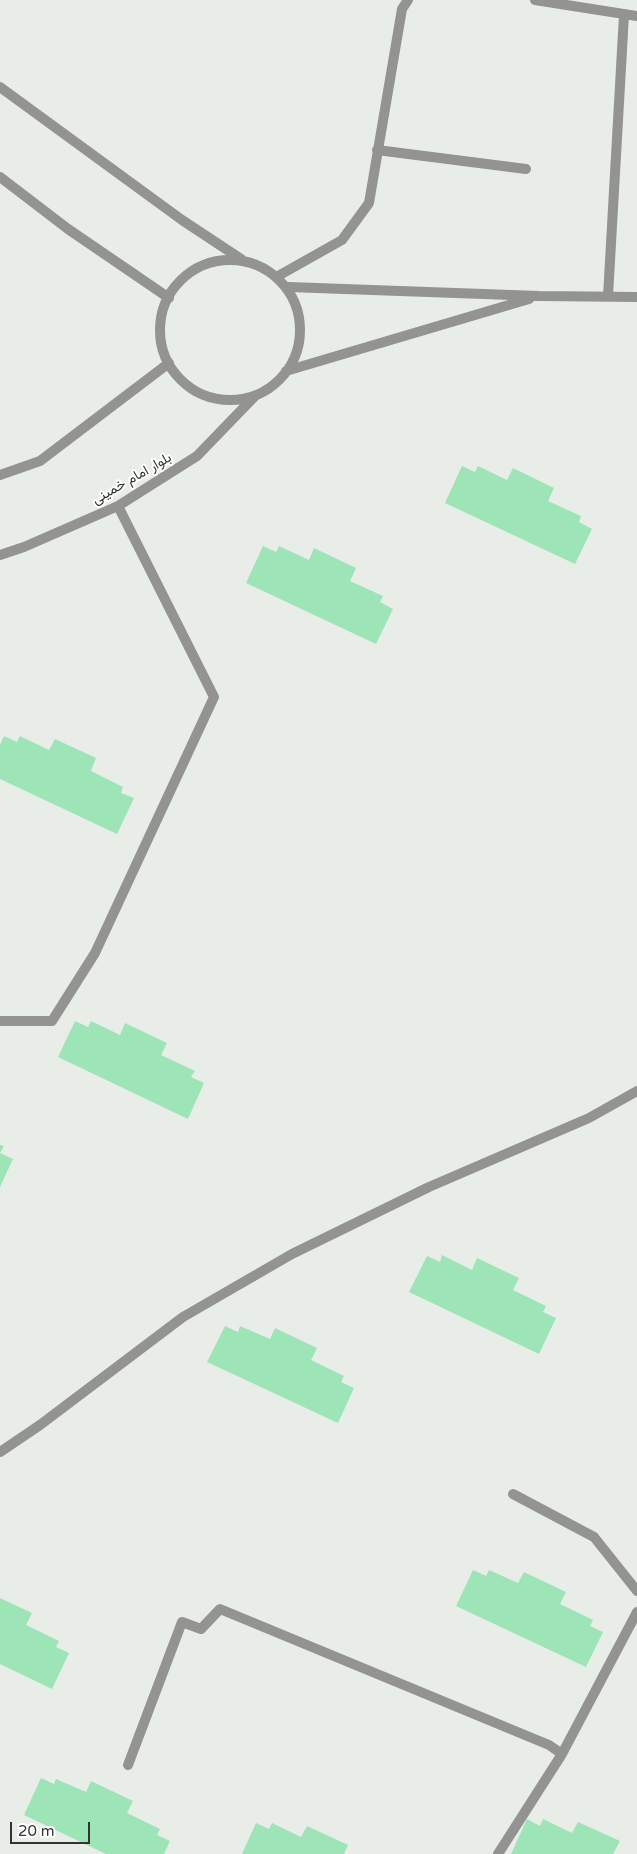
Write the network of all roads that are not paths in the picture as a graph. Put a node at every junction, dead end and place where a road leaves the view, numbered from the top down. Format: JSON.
{"nodes":[{"id":1,"x":408,"y":0,"type":"edge"},
{"id":2,"x":534,"y":0,"type":"edge"},
{"id":3,"x":624,"y":15,"type":"junction"},
{"id":4,"x":637,"y":16,"type":"edge"},
{"id":5,"x":0,"y":87,"type":"edge"},
{"id":6,"x":378,"y":150,"type":"junction"},
{"id":7,"x":526,"y":169,"type":"dead end"},
{"id":8,"x":0,"y":177,"type":"edge"},
{"id":9,"x":246,"y":263,"type":"junction"},
{"id":10,"x":278,"y":276,"type":"junction"},
{"id":11,"x":289,"y":287,"type":"junction"},
{"id":12,"x":539,"y":296,"type":"junction"},
{"id":13,"x":608,"y":296,"type":"junction"},
{"id":14,"x":637,"y":297,"type":"edge"},
{"id":15,"x":168,"y":298,"type":"junction"},
{"id":16,"x":169,"y":363,"type":"junction"},
{"id":17,"x":286,"y":371,"type":"junction"},
{"id":18,"x":256,"y":394,"type":"junction"},
{"id":19,"x":0,"y":475,"type":"edge"},
{"id":20,"x":118,"y":506,"type":"junction"},
{"id":21,"x":0,"y":555,"type":"edge"},
{"id":22,"x":0,"y":1021,"type":"edge"},
{"id":23,"x":637,"y":1091,"type":"edge"},
{"id":24,"x":0,"y":1452,"type":"edge"},
{"id":25,"x":513,"y":1494,"type":"dead end"},
{"id":26,"x":637,"y":1592,"type":"edge"},
{"id":27,"x":637,"y":1612,"type":"edge"},
{"id":28,"x":562,"y":1754,"type":"junction"},
{"id":29,"x":128,"y":1765,"type":"dead end"},
{"id":30,"x":498,"y":1854,"type":"edge"}],
"edges":[{"from":1,"to":6,"type":"street"},
{"from":2,"to":3,"type":"street"},
{"from":3,"to":4,"type":"street"},
{"from":3,"to":13,"type":"street"},
{"from":5,"to":9,"type":"street"},
{"from":6,"to":7,"type":"street"},
{"from":6,"to":10,"type":"street"},
{"from":8,"to":15,"type":"street"},
{"from":9,"to":10,"type":"street"},
{"from":9,"to":15,"type":"street"},
{"from":10,"to":11,"type":"street"},
{"from":11,"to":12,"type":"street"},
{"from":11,"to":17,"type":"street"},
{"from":12,"to":13,"type":"street"},
{"from":12,"to":17,"type":"street"},
{"from":13,"to":14,"type":"street"},
{"from":15,"to":16,"type":"street"},
{"from":16,"to":18,"type":"street"},
{"from":16,"to":19,"type":"street"},
{"from":17,"to":18,"type":"street"},
{"from":18,"to":20,"type":"street","name":"بلوار امام خمینی"},
{"from":20,"to":21,"type":"street","name":"بلوار امام خمینی"},
{"from":20,"to":22,"type":"street"},
{"from":23,"to":24,"type":"street"},
{"from":25,"to":26,"type":"street"},
{"from":27,"to":28,"type":"street"},
{"from":28,"to":29,"type":"street"},
{"from":28,"to":30,"type":"street"}]}
